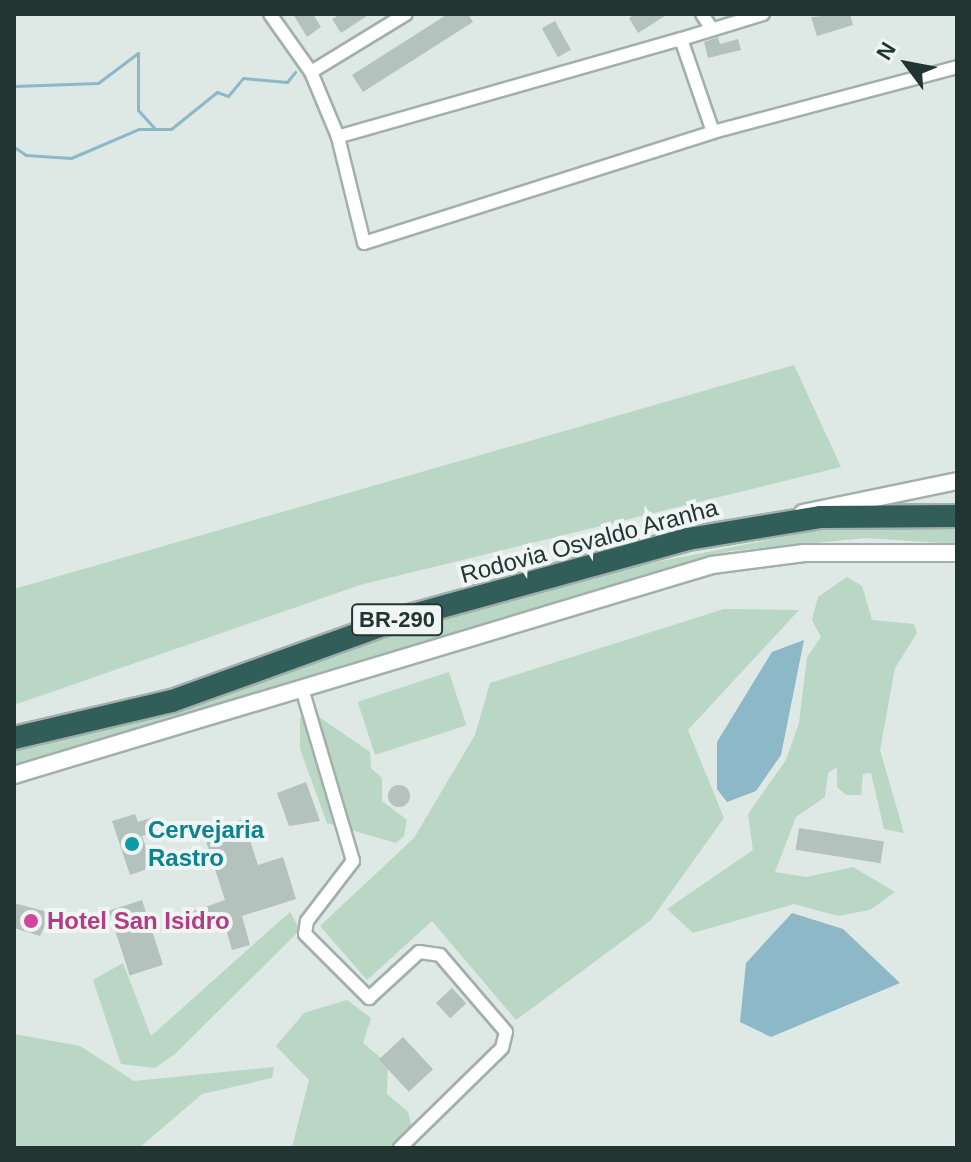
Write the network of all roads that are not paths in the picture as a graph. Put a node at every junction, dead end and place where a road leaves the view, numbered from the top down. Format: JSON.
{"nodes":[{"id":1,"x":270,"y":14,"type":"edge"},
{"id":2,"x":406,"y":14,"type":"edge"},
{"id":3,"x":702,"y":14,"type":"edge"},
{"id":4,"x":763,"y":14,"type":"edge"},
{"id":5,"x":711,"y":28,"type":"junction"},
{"id":6,"x":681,"y":39,"type":"junction"},
{"id":7,"x":957,"y":67,"type":"edge"},
{"id":8,"x":311,"y":72,"type":"junction"},
{"id":9,"x":713,"y":132,"type":"junction"},
{"id":10,"x":338,"y":137,"type":"junction"},
{"id":11,"x":957,"y":481,"type":"edge"},
{"id":12,"x":957,"y":516,"type":"edge"},
{"id":13,"x":785,"y":521,"type":"junction"},
{"id":14,"x":957,"y":553,"type":"edge"},
{"id":15,"x":303,"y":692,"type":"junction"},
{"id":16,"x":14,"y":738,"type":"edge"},
{"id":17,"x":14,"y":775,"type":"edge"},
{"id":18,"x":400,"y":1148,"type":"edge"}],
"edges":[{"from":1,"to":8,"type":"street"},
{"from":2,"to":8,"type":"street"},
{"from":3,"to":5,"type":"street"},
{"from":4,"to":5,"type":"street"},
{"from":5,"to":6,"type":"street"},
{"from":6,"to":9,"type":"street"},
{"from":6,"to":10,"type":"street"},
{"from":7,"to":9,"type":"street"},
{"from":8,"to":10,"type":"street"},
{"from":9,"to":10,"type":"street"},
{"from":11,"to":13,"type":"main road"},
{"from":12,"to":13,"type":"highway","name":"Rodovia Osvaldo Aranha","number":"BR-290"},
{"from":13,"to":16,"type":"highway","name":"Rodovia Osvaldo Aranha","number":"BR-290"},
{"from":14,"to":15,"type":"main road"},
{"from":15,"to":17,"type":"main road"},
{"from":15,"to":18,"type":"street"}]}
